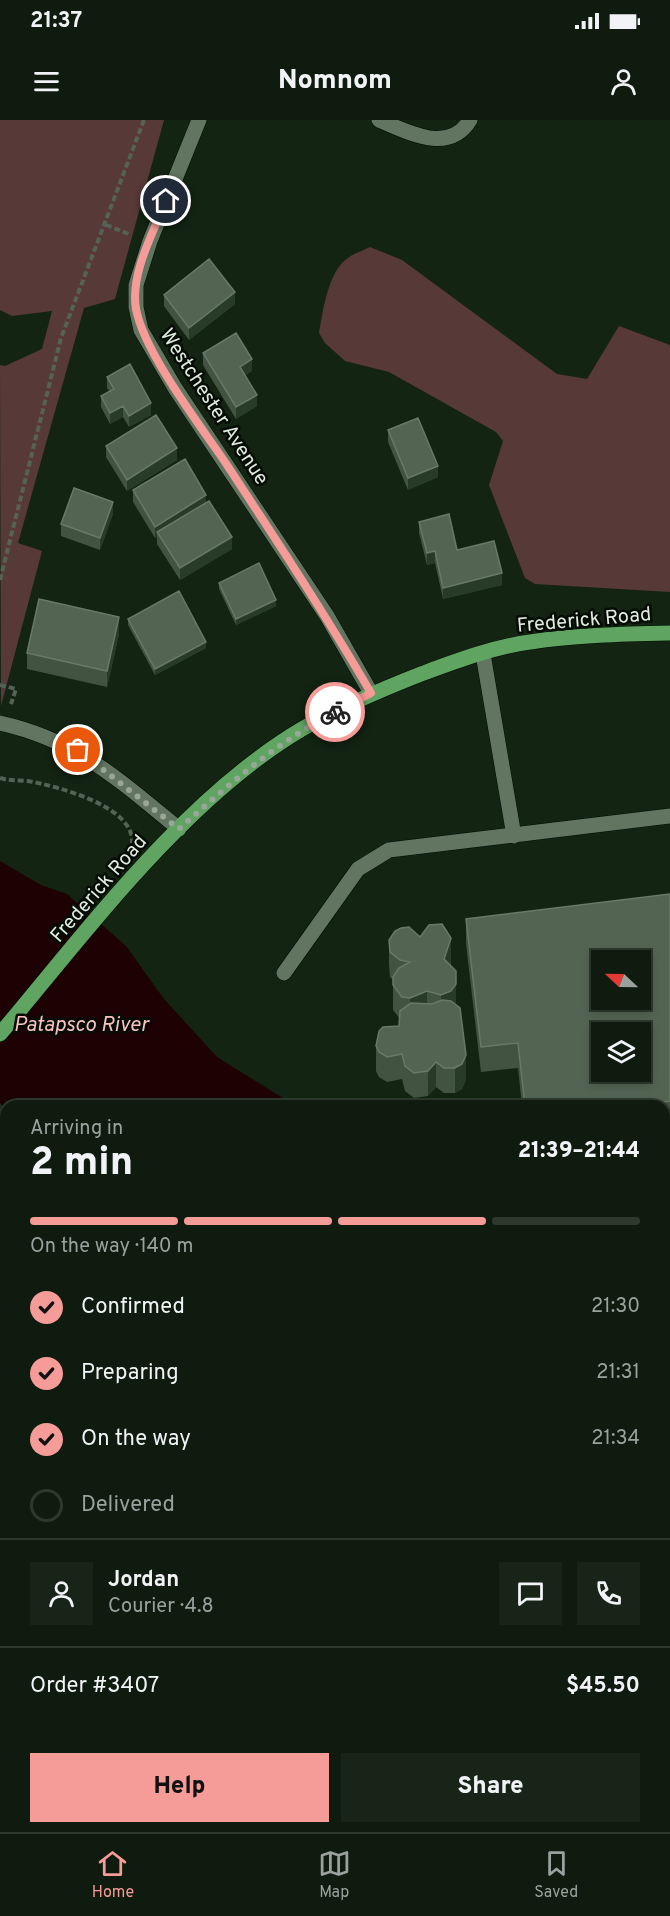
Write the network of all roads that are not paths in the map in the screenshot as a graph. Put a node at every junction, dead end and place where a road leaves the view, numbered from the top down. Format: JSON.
{"nodes":[{"id":1,"x":199,"y":120,"type":"edge"},
{"id":2,"x":379,"y":120,"type":"edge"},
{"id":3,"x":470,"y":120,"type":"edge"},
{"id":4,"x":670,"y":633,"type":"edge"},
{"id":5,"x":483,"y":654,"type":"junction"},
{"id":6,"x":371,"y":693,"type":"junction"},
{"id":7,"x":0,"y":723,"type":"edge"},
{"id":8,"x":670,"y":816,"type":"edge"},
{"id":9,"x":179,"y":829,"type":"junction"},
{"id":10,"x":514,"y":836,"type":"junction"},
{"id":11,"x":284,"y":973,"type":"dead end"},
{"id":12,"x":0,"y":1034,"type":"edge"}],
"edges":[{"from":1,"to":6,"type":"street","name":"Westchester Avenue"},
{"from":2,"to":3,"type":"street"},
{"from":4,"to":5,"type":"main road","name":"Frederick Road"},
{"from":5,"to":6,"type":"main road","name":"Frederick Road"},
{"from":5,"to":10,"type":"street"},
{"from":6,"to":9,"type":"main road","name":"Frederick Road"},
{"from":7,"to":9,"type":"street"},
{"from":8,"to":10,"type":"street"},
{"from":9,"to":12,"type":"main road","name":"Frederick Road"},
{"from":10,"to":11,"type":"street"}]}
